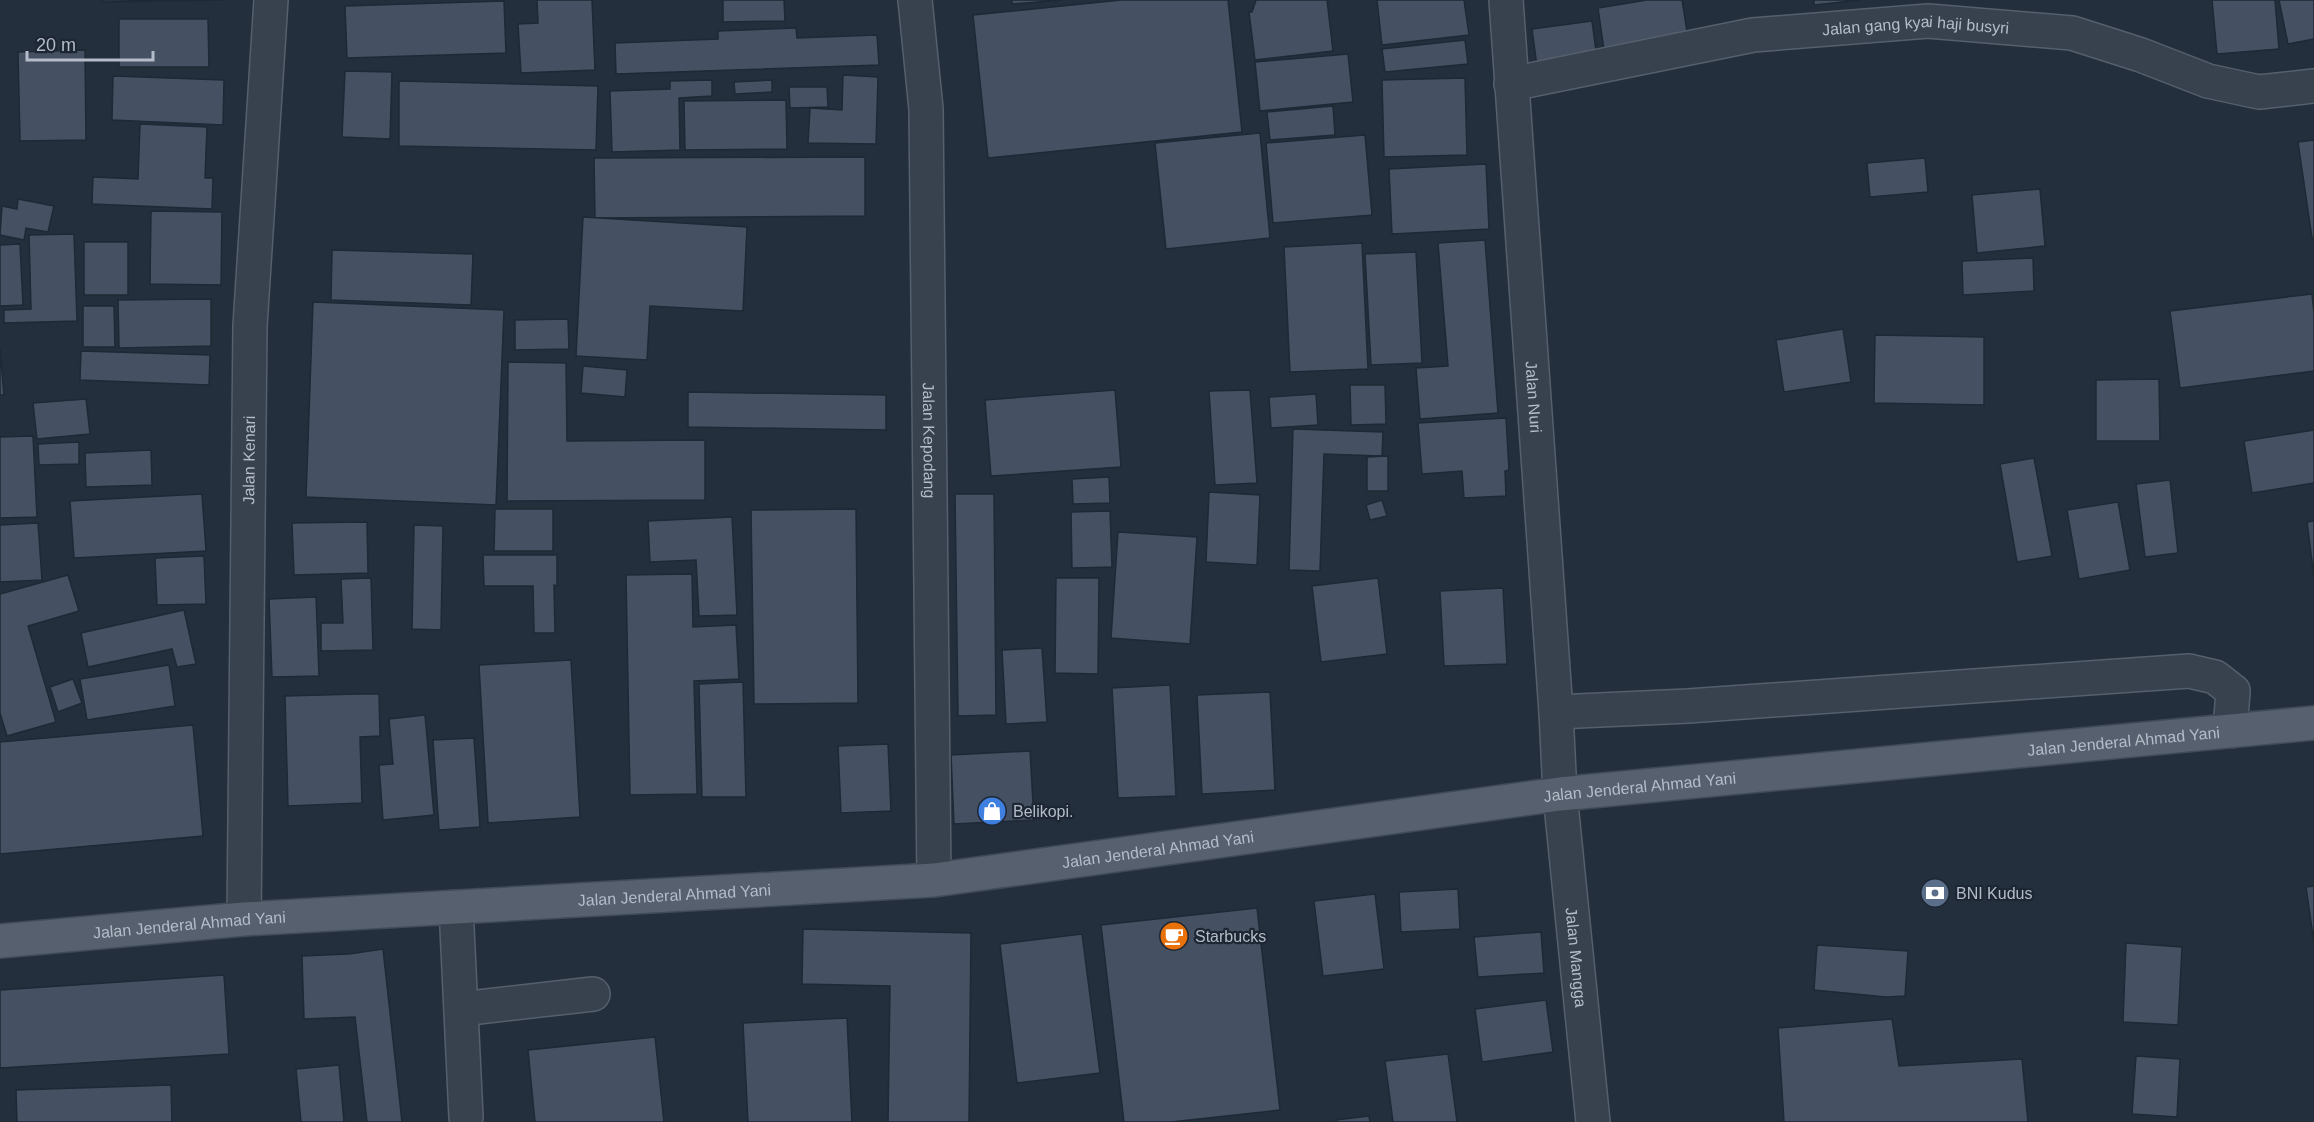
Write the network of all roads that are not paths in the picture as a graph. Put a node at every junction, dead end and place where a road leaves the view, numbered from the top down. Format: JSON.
{"nodes":[{"id":1,"x":271,"y":0,"type":"edge"},
{"id":2,"x":915,"y":0,"type":"edge"},
{"id":3,"x":1506,"y":0,"type":"edge"},
{"id":4,"x":1927,"y":10,"type":"edge"},
{"id":5,"x":1511,"y":84,"type":"junction"},
{"id":6,"x":2314,"y":86,"type":"edge"},
{"id":7,"x":1556,"y":712,"type":"junction"},
{"id":8,"x":2314,"y":723,"type":"edge"},
{"id":9,"x":2230,"y":730,"type":"junction"},
{"id":10,"x":1560,"y":794,"type":"junction"},
{"id":11,"x":934,"y":880,"type":"junction"},
{"id":12,"x":456,"y":907,"type":"junction"},
{"id":13,"x":243,"y":919,"type":"junction"},
{"id":14,"x":0,"y":941,"type":"edge"},
{"id":15,"x":592,"y":994,"type":"dead end"},
{"id":16,"x":461,"y":1009,"type":"junction"},
{"id":17,"x":466,"y":1117,"type":"dead end"},
{"id":18,"x":1593,"y":1122,"type":"edge"}],
"edges":[{"from":1,"to":13,"type":"street","name":"Jalan Kenari"},
{"from":2,"to":11,"type":"street","name":"Jalan Kepodang"},
{"from":3,"to":5,"type":"street","name":"Jalan Nuri"},
{"from":4,"to":5,"type":"street","name":"Jalan gang kyai haji busyri"},
{"from":4,"to":6,"type":"street","name":"Jalan gang kyai haji busyri"},
{"from":5,"to":7,"type":"street","name":"Jalan Nuri"},
{"from":7,"to":9,"type":"street"},
{"from":7,"to":10,"type":"street","name":"Jalan Nuri"},
{"from":8,"to":9,"type":"main road","name":"Jalan Jenderal Ahmad Yani"},
{"from":9,"to":10,"type":"main road","name":"Jalan Jenderal Ahmad Yani"},
{"from":10,"to":11,"type":"main road","name":"Jalan Jenderal Ahmad Yani"},
{"from":10,"to":18,"type":"street","name":"Jalan Mangga"},
{"from":11,"to":12,"type":"main road","name":"Jalan Jenderal Ahmad Yani"},
{"from":12,"to":13,"type":"main road","name":"Jalan Jenderal Ahmad Yani"},
{"from":12,"to":16,"type":"street"},
{"from":13,"to":14,"type":"main road","name":"Jalan Jenderal Ahmad Yani"},
{"from":15,"to":16,"type":"street"},
{"from":16,"to":17,"type":"street"}]}
